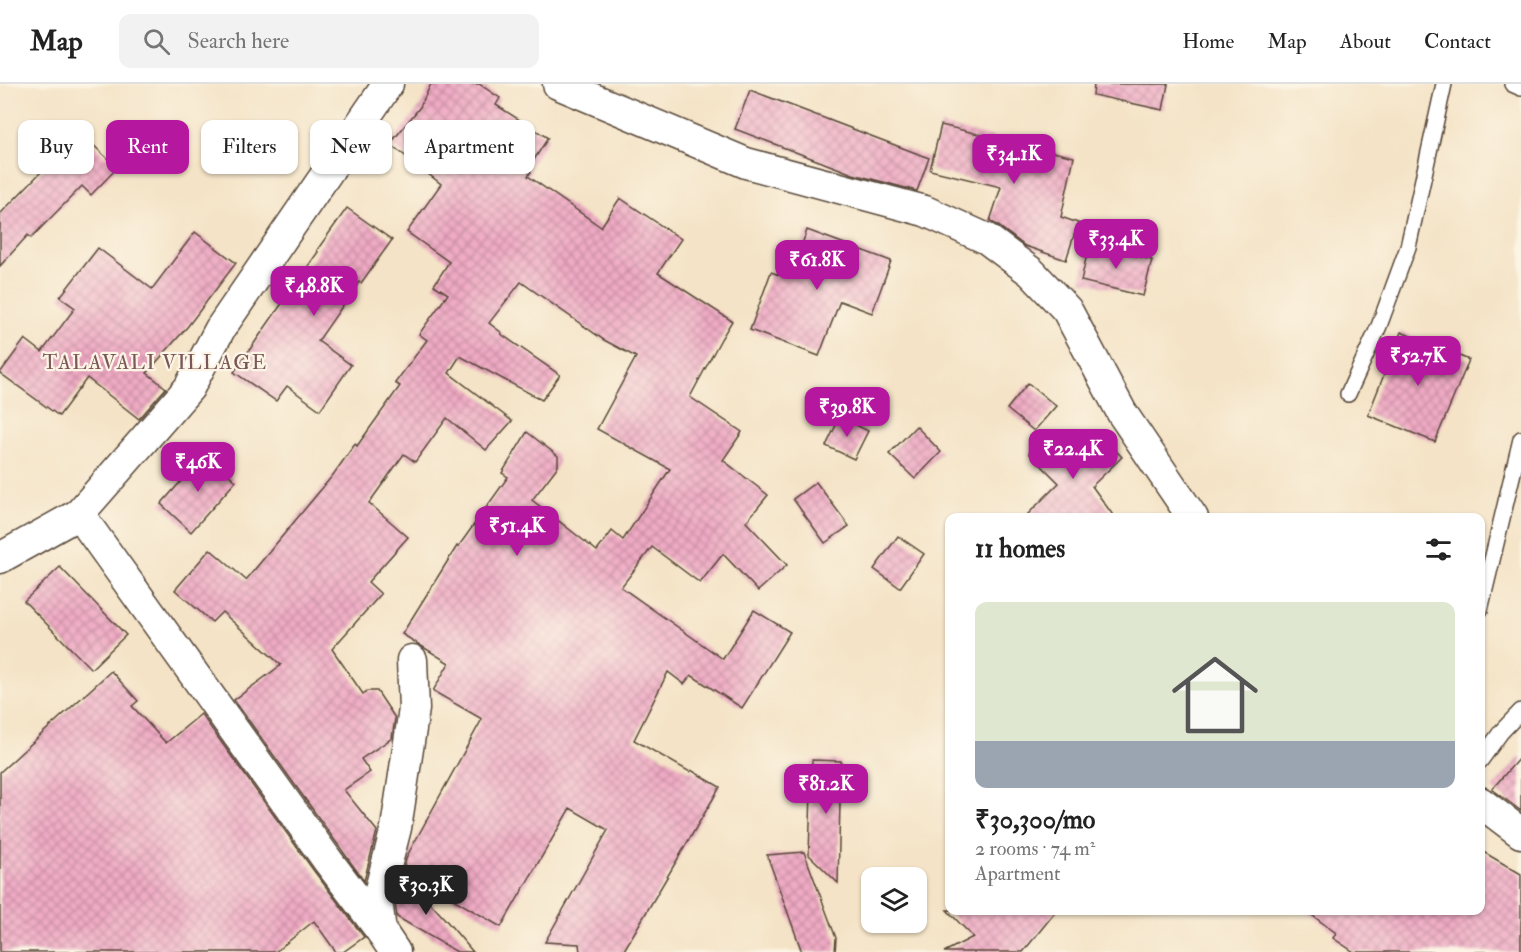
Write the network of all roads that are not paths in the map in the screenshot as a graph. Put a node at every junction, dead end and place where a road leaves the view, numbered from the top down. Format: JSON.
{"nodes":[{"id":1,"x":388,"y":84,"type":"edge"},
{"id":2,"x":558,"y":84,"type":"edge"},
{"id":3,"x":1444,"y":84,"type":"edge"},
{"id":4,"x":1512,"y":84,"type":"edge"},
{"id":5,"x":1521,"y":88,"type":"edge"},
{"id":6,"x":1348,"y":394,"type":"dead end"},
{"id":7,"x":1521,"y":439,"type":"edge"},
{"id":8,"x":1190,"y":513,"type":"edge"},
{"id":9,"x":79,"y":514,"type":"junction"},
{"id":10,"x":0,"y":558,"type":"edge"},
{"id":11,"x":1485,"y":589,"type":"edge"},
{"id":12,"x":412,"y":660,"type":"dead end"},
{"id":13,"x":1521,"y":711,"type":"edge"},
{"id":14,"x":1485,"y":754,"type":"edge"},
{"id":15,"x":1485,"y":806,"type":"edge"},
{"id":16,"x":1521,"y":833,"type":"edge"},
{"id":17,"x":388,"y":941,"type":"edge"}],
"edges":[{"from":1,"to":9,"type":"street"},
{"from":2,"to":8,"type":"street"},
{"from":3,"to":6,"type":"lane"},
{"from":4,"to":5,"type":"lane"},
{"from":7,"to":11,"type":"lane"},
{"from":9,"to":10,"type":"street"},
{"from":9,"to":17,"type":"street"},
{"from":12,"to":17,"type":"street"},
{"from":13,"to":14,"type":"lane"},
{"from":15,"to":16,"type":"street"}]}
